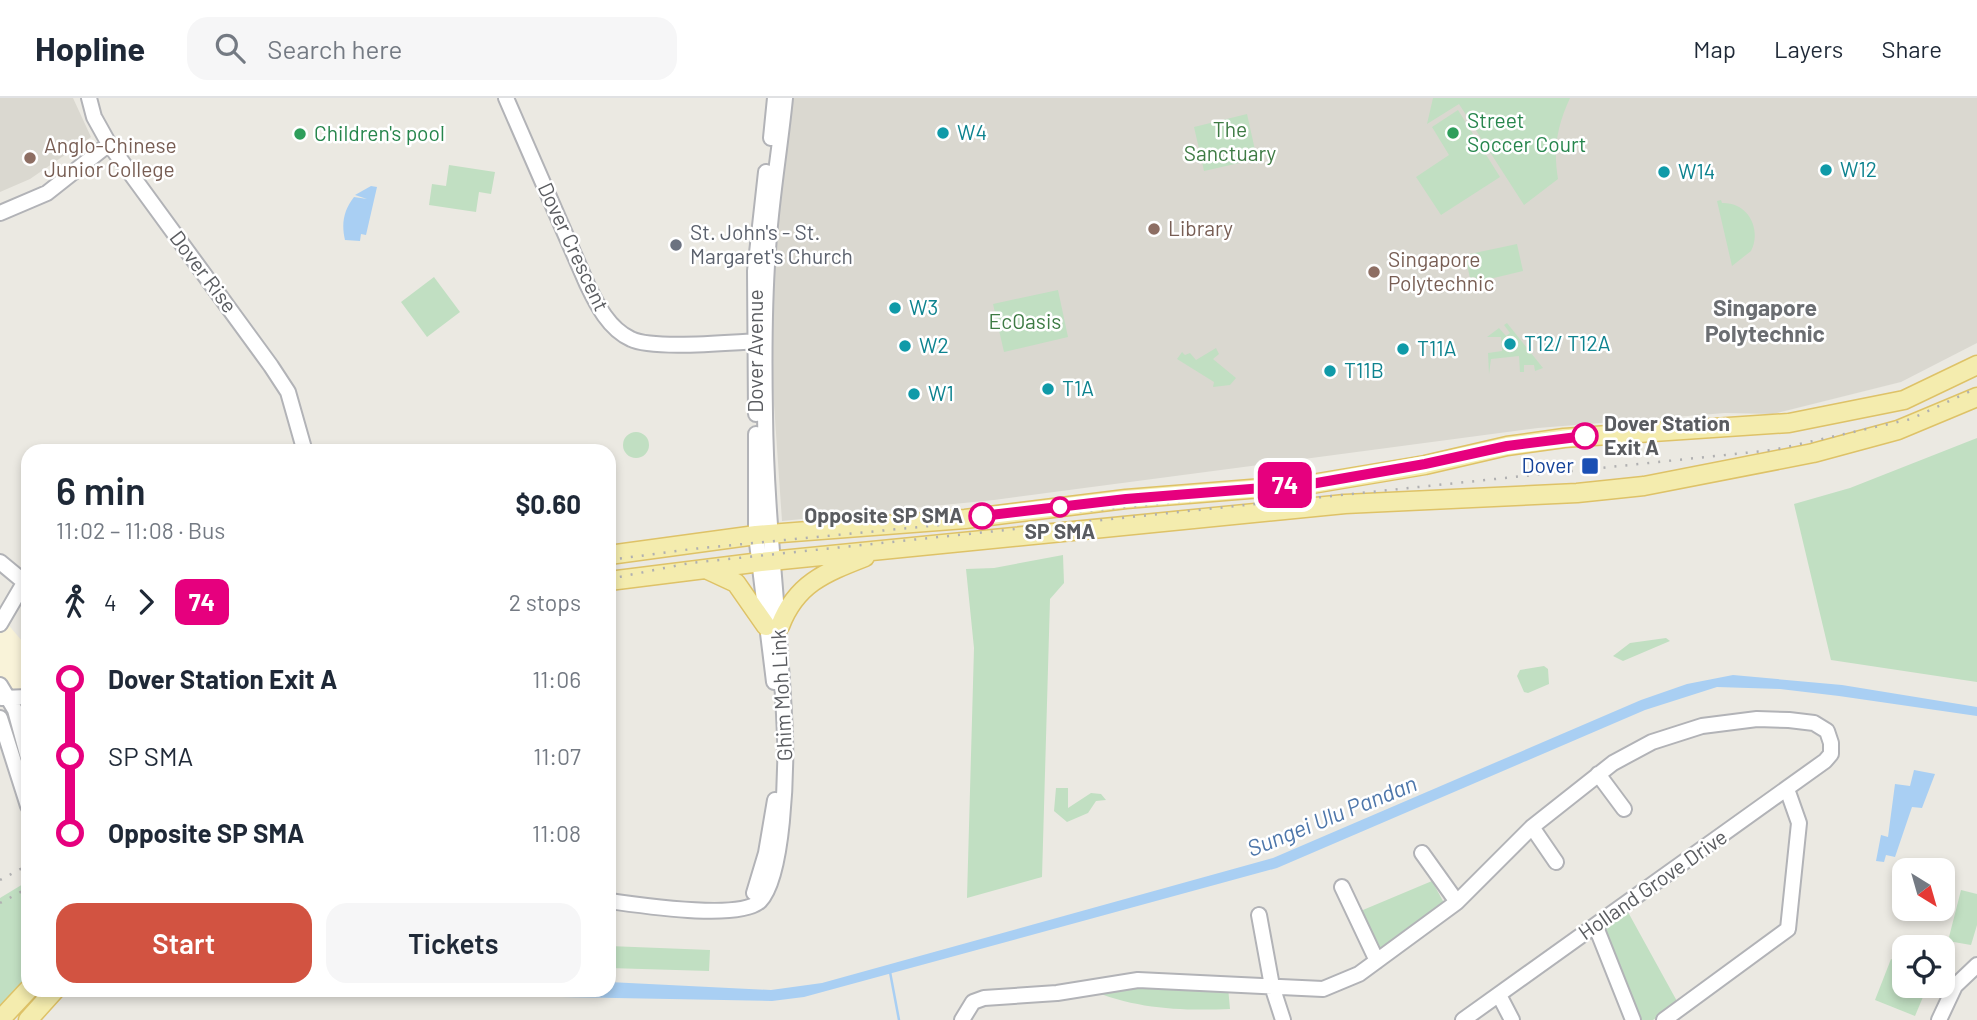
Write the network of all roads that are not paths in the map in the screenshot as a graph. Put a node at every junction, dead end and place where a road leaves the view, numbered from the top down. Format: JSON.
{"nodes":[{"id":1,"x":89,"y":98,"type":"edge"},
{"id":2,"x":506,"y":98,"type":"edge"},
{"id":3,"x":775,"y":98,"type":"edge"},
{"id":4,"x":785,"y":98,"type":"edge"},
{"id":5,"x":109,"y":144,"type":"junction"},
{"id":6,"x":0,"y":213,"type":"edge"},
{"id":7,"x":760,"y":341,"type":"junction"},
{"id":8,"x":1977,"y":365,"type":"edge"},
{"id":9,"x":1977,"y":397,"type":"edge"},
{"id":10,"x":304,"y":444,"type":"edge"},
{"id":11,"x":1198,"y":492,"type":"junction"},
{"id":12,"x":1176,"y":495,"type":"junction"},
{"id":13,"x":1250,"y":513,"type":"junction"},
{"id":14,"x":1193,"y":519,"type":"junction"},
{"id":15,"x":763,"y":535,"type":"junction"},
{"id":16,"x":884,"y":550,"type":"junction"},
{"id":17,"x":616,"y":554,"type":"edge"},
{"id":18,"x":766,"y":561,"type":"junction"},
{"id":19,"x":0,"y":562,"type":"edge"},
{"id":20,"x":705,"y":568,"type":"junction"},
{"id":21,"x":21,"y":575,"type":"edge"},
{"id":22,"x":616,"y":579,"type":"edge"},
{"id":23,"x":21,"y":585,"type":"edge"},
{"id":24,"x":0,"y":624,"type":"edge"},
{"id":25,"x":773,"y":626,"type":"junction"},
{"id":26,"x":0,"y":685,"type":"edge"},
{"id":27,"x":10,"y":705,"type":"edge"},
{"id":28,"x":0,"y":718,"type":"edge"},
{"id":29,"x":21,"y":737,"type":"edge"},
{"id":30,"x":1598,"y":774,"type":"junction"},
{"id":31,"x":21,"y":784,"type":"edge"},
{"id":32,"x":1787,"y":789,"type":"junction"},
{"id":33,"x":1624,"y":810,"type":"dead end"},
{"id":34,"x":1532,"y":827,"type":"junction"},
{"id":35,"x":1422,"y":853,"type":"dead end"},
{"id":36,"x":1556,"y":862,"type":"dead end"},
{"id":37,"x":1342,"y":887,"type":"dead end"},
{"id":38,"x":616,"y":900,"type":"edge"},
{"id":39,"x":1457,"y":902,"type":"junction"},
{"id":40,"x":1259,"y":915,"type":"dead end"},
{"id":41,"x":1596,"y":927,"type":"junction"},
{"id":42,"x":1377,"y":961,"type":"junction"},
{"id":43,"x":1977,"y":965,"type":"edge"},
{"id":44,"x":1272,"y":986,"type":"junction"},
{"id":45,"x":1499,"y":995,"type":"junction"},
{"id":46,"x":21,"y":997,"type":"edge"},
{"id":47,"x":49,"y":997,"type":"edge"},
{"id":48,"x":0,"y":1020,"type":"edge"},
{"id":49,"x":28,"y":1020,"type":"edge"},
{"id":50,"x":962,"y":1020,"type":"edge"},
{"id":51,"x":1283,"y":1020,"type":"edge"},
{"id":52,"x":1463,"y":1020,"type":"edge"},
{"id":53,"x":1512,"y":1020,"type":"edge"},
{"id":54,"x":1633,"y":1020,"type":"edge"},
{"id":55,"x":1664,"y":1020,"type":"edge"},
{"id":56,"x":1939,"y":1020,"type":"edge"}],
"edges":[{"from":1,"to":5,"type":"street","name":"Dover Rise"},
{"from":2,"to":7,"type":"street","name":"Dover Crescent"},
{"from":3,"to":7,"type":"street","name":"Dover Avenue"},
{"from":4,"to":7,"type":"street","name":"Dover Avenue"},
{"from":5,"to":6,"type":"street"},
{"from":5,"to":10,"type":"street","name":"Dover Rise"},
{"from":7,"to":15,"type":"street","name":"Dover Avenue"},
{"from":8,"to":11,"type":"main road"},
{"from":9,"to":13,"type":"main road"},
{"from":11,"to":12,"type":"main road"},
{"from":11,"to":13,"type":"main road"},
{"from":12,"to":14,"type":"main road"},
{"from":12,"to":15,"type":"main road"},
{"from":13,"to":14,"type":"main road"},
{"from":14,"to":16,"type":"main road"},
{"from":15,"to":17,"type":"main road"},
{"from":15,"to":18,"type":"street","name":"Dover Avenue"},
{"from":16,"to":18,"type":"main road"},
{"from":16,"to":25,"type":"main road"},
{"from":18,"to":20,"type":"main road"},
{"from":18,"to":25,"type":"street","name":"Ghim Moh Link"},
{"from":19,"to":21,"type":"street"},
{"from":20,"to":22,"type":"main road"},
{"from":20,"to":25,"type":"main road"},
{"from":23,"to":24,"type":"street"},
{"from":25,"to":38,"type":"street","name":"Ghim Moh Link"},
{"from":26,"to":27,"type":"street"},
{"from":27,"to":29,"type":"street"},
{"from":28,"to":31,"type":"street"},
{"from":30,"to":32,"type":"street","name":"Holland Grove Drive"},
{"from":30,"to":33,"type":"street"},
{"from":30,"to":34,"type":"street"},
{"from":32,"to":41,"type":"street","name":"Holland Grove Drive"},
{"from":32,"to":55,"type":"street"},
{"from":34,"to":36,"type":"street"},
{"from":34,"to":39,"type":"street"},
{"from":35,"to":39,"type":"street"},
{"from":37,"to":42,"type":"street"},
{"from":39,"to":42,"type":"street"},
{"from":40,"to":44,"type":"street"},
{"from":41,"to":45,"type":"street","name":"Holland Grove Drive"},
{"from":41,"to":54,"type":"street"},
{"from":42,"to":44,"type":"street"},
{"from":43,"to":56,"type":"street"},
{"from":44,"to":50,"type":"street"},
{"from":44,"to":51,"type":"street"},
{"from":45,"to":52,"type":"street","name":"Holland Grove Drive"},
{"from":45,"to":53,"type":"street"},
{"from":46,"to":48,"type":"main road"},
{"from":47,"to":49,"type":"main road"}]}
